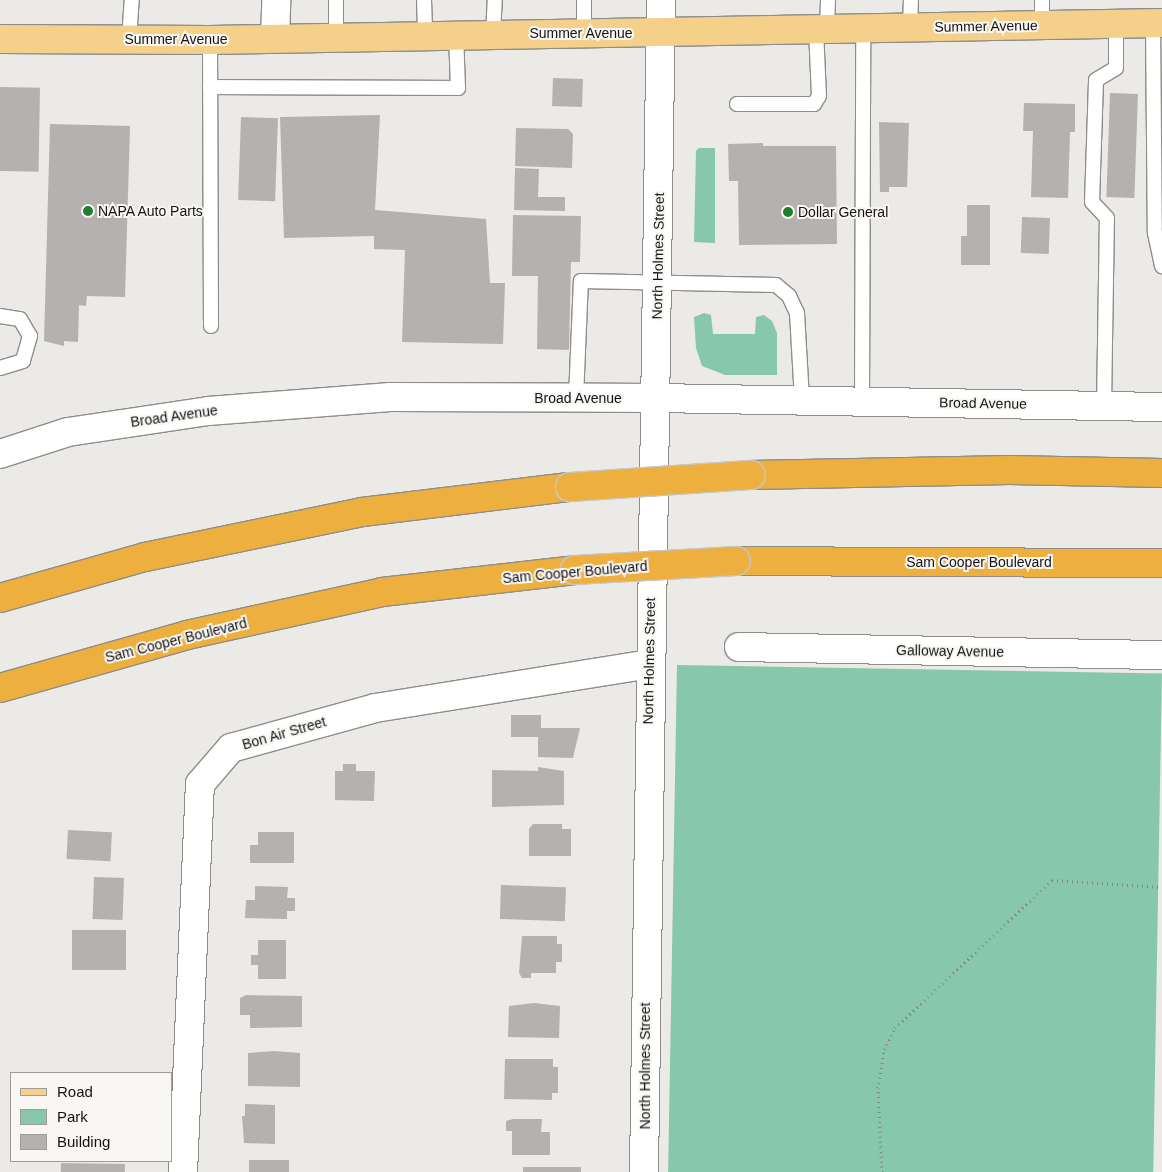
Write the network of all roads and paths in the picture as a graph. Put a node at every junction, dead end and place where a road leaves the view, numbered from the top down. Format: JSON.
{"nodes":[{"id":1,"x":132,"y":0,"type":"edge"},
{"id":2,"x":276,"y":0,"type":"edge"},
{"id":3,"x":336,"y":0,"type":"edge"},
{"id":4,"x":424,"y":0,"type":"edge"},
{"id":5,"x":494,"y":0,"type":"edge"},
{"id":6,"x":584,"y":0,"type":"edge"},
{"id":7,"x":661,"y":0,"type":"edge"},
{"id":8,"x":828,"y":0,"type":"edge"},
{"id":9,"x":911,"y":0,"type":"edge"},
{"id":10,"x":1042,"y":13,"type":"edge"},
{"id":11,"x":1157,"y":23,"type":"edge"},
{"id":12,"x":1116,"y":24,"type":"junction"},
{"id":13,"x":910,"y":27,"type":"junction"},
{"id":14,"x":863,"y":28,"type":"junction"},
{"id":15,"x":822,"y":29,"type":"junction"},
{"id":16,"x":584,"y":33,"type":"junction"},
{"id":17,"x":660,"y":33,"type":"junction"},
{"id":18,"x":456,"y":34,"type":"junction"},
{"id":19,"x":494,"y":34,"type":"junction"},
{"id":20,"x":425,"y":35,"type":"junction"},
{"id":21,"x":336,"y":37,"type":"junction"},
{"id":22,"x":275,"y":38,"type":"junction"},
{"id":23,"x":0,"y":39,"type":"edge"},
{"id":24,"x":130,"y":39,"type":"junction"},
{"id":25,"x":210,"y":40,"type":"junction"},
{"id":26,"x":210,"y":87,"type":"junction"},
{"id":27,"x":737,"y":104,"type":"dead end"},
{"id":28,"x":1162,"y":266,"type":"edge"},
{"id":29,"x":657,"y":282,"type":"junction"},
{"id":30,"x":0,"y":316,"type":"edge"},
{"id":31,"x":211,"y":326,"type":"dead end"},
{"id":32,"x":0,"y":368,"type":"edge"},
{"id":33,"x":576,"y":398,"type":"junction"},
{"id":34,"x":656,"y":398,"type":"junction"},
{"id":35,"x":802,"y":399,"type":"junction"},
{"id":36,"x":862,"y":400,"type":"junction"},
{"id":37,"x":1104,"y":406,"type":"junction"},
{"id":38,"x":1162,"y":407,"type":"edge"},
{"id":39,"x":0,"y":454,"type":"edge"},
{"id":40,"x":1162,"y":473,"type":"edge"},
{"id":41,"x":1162,"y":563,"type":"edge"},
{"id":42,"x":0,"y":598,"type":"edge"},
{"id":43,"x":739,"y":647,"type":"dead end"},
{"id":44,"x":1162,"y":655,"type":"edge"},
{"id":45,"x":649,"y":664,"type":"junction"},
{"id":46,"x":0,"y":688,"type":"edge"},
{"id":47,"x":1162,"y":887,"type":"edge"},
{"id":48,"x":183,"y":1172,"type":"edge"},
{"id":49,"x":644,"y":1172,"type":"edge"},
{"id":50,"x":882,"y":1172,"type":"edge"}],
"edges":[{"from":1,"to":24,"type":"lane"},
{"from":2,"to":22,"type":"street"},
{"from":3,"to":21,"type":"lane"},
{"from":4,"to":20,"type":"lane"},
{"from":5,"to":19,"type":"lane"},
{"from":6,"to":16,"type":"lane"},
{"from":7,"to":17,"type":"street","name":"North Holmes Street"},
{"from":8,"to":15,"type":"lane"},
{"from":9,"to":13,"type":"lane"},
{"from":10,"to":12,"type":"main road","name":"Summer Avenue"},
{"from":10,"to":13,"type":"main road","name":"Summer Avenue"},
{"from":11,"to":12,"type":"main road","name":"Summer Avenue"},
{"from":11,"to":28,"type":"lane"},
{"from":12,"to":37,"type":"lane"},
{"from":13,"to":14,"type":"main road","name":"Summer Avenue"},
{"from":14,"to":15,"type":"main road","name":"Summer Avenue"},
{"from":14,"to":36,"type":"lane"},
{"from":15,"to":17,"type":"main road","name":"Summer Avenue"},
{"from":15,"to":27,"type":"lane"},
{"from":16,"to":17,"type":"main road","name":"Summer Avenue"},
{"from":16,"to":19,"type":"main road","name":"Summer Avenue"},
{"from":17,"to":29,"type":"street","name":"North Holmes Street"},
{"from":18,"to":19,"type":"main road","name":"Summer Avenue"},
{"from":18,"to":20,"type":"main road","name":"Summer Avenue"},
{"from":18,"to":26,"type":"lane"},
{"from":20,"to":21,"type":"main road","name":"Summer Avenue"},
{"from":21,"to":22,"type":"main road","name":"Summer Avenue"},
{"from":22,"to":25,"type":"main road","name":"Summer Avenue"},
{"from":23,"to":24,"type":"main road","name":"Summer Avenue"},
{"from":24,"to":25,"type":"main road","name":"Summer Avenue"},
{"from":25,"to":26,"type":"lane"},
{"from":26,"to":31,"type":"lane"},
{"from":29,"to":33,"type":"lane"},
{"from":29,"to":34,"type":"street","name":"North Holmes Street"},
{"from":29,"to":35,"type":"lane"},
{"from":30,"to":32,"type":"lane"},
{"from":33,"to":34,"type":"street","name":"Broad Avenue"},
{"from":33,"to":39,"type":"street","name":"Broad Avenue"},
{"from":34,"to":35,"type":"street","name":"Broad Avenue"},
{"from":34,"to":45,"type":"street","name":"North Holmes Street"},
{"from":35,"to":36,"type":"street","name":"Broad Avenue"},
{"from":36,"to":37,"type":"street","name":"Broad Avenue"},
{"from":37,"to":38,"type":"street","name":"Broad Avenue"},
{"from":40,"to":42,"type":"highway","bridge":true},
{"from":41,"to":46,"type":"highway","name":"Sam Cooper Boulevard","bridge":true},
{"from":43,"to":44,"type":"street","name":"Galloway Avenue"},
{"from":45,"to":48,"type":"street","name":"Bon Air Street"},
{"from":45,"to":49,"type":"street","name":"North Holmes Street"},
{"from":47,"to":50,"type":"path"}]}
